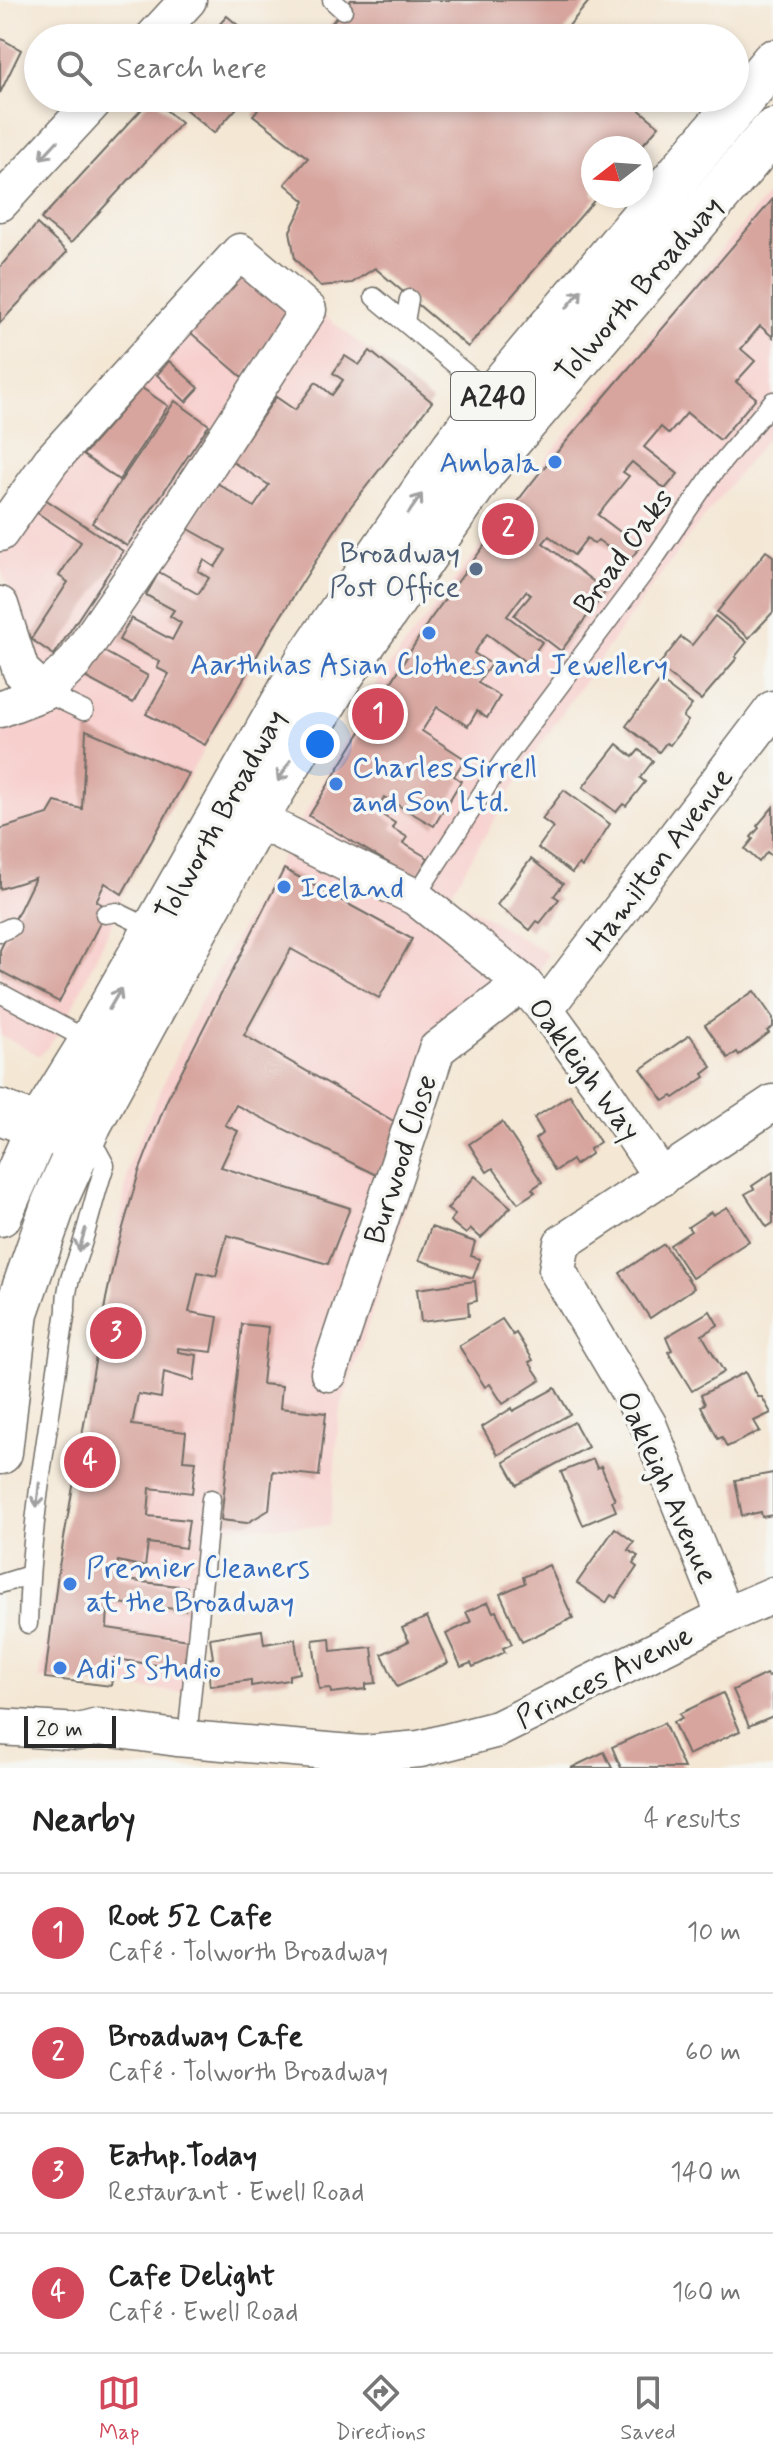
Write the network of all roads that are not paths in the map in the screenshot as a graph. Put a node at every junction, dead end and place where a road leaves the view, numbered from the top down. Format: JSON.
{"nodes":[{"id":1,"x":188,"y":0,"type":"edge"},
{"id":2,"x":166,"y":24,"type":"edge"},
{"id":3,"x":773,"y":62,"type":"edge"},
{"id":4,"x":749,"y":91,"type":"edge"},
{"id":5,"x":84,"y":112,"type":"edge"},
{"id":6,"x":731,"y":112,"type":"edge"},
{"id":7,"x":773,"y":131,"type":"edge"},
{"id":8,"x":0,"y":203,"type":"edge"},
{"id":9,"x":374,"y":297,"type":"dead end"},
{"id":10,"x":409,"y":299,"type":"dead end"},
{"id":11,"x":405,"y":322,"type":"junction"},
{"id":12,"x":493,"y":396,"type":"junction"},
{"id":13,"x":773,"y":401,"type":"edge"},
{"id":14,"x":0,"y":533,"type":"edge"},
{"id":15,"x":0,"y":605,"type":"edge"},
{"id":16,"x":44,"y":692,"type":"junction"},
{"id":17,"x":0,"y":709,"type":"edge"},
{"id":18,"x":773,"y":709,"type":"edge"},
{"id":19,"x":84,"y":711,"type":"dead end"},
{"id":20,"x":256,"y":819,"type":"junction"},
{"id":21,"x":415,"y":897,"type":"junction"},
{"id":22,"x":105,"y":914,"type":"dead end"},
{"id":23,"x":155,"y":931,"type":"junction"},
{"id":24,"x":0,"y":993,"type":"edge"},
{"id":25,"x":534,"y":996,"type":"junction"},
{"id":26,"x":91,"y":1042,"type":"junction"},
{"id":27,"x":773,"y":1103,"type":"edge"},
{"id":28,"x":20,"y":1119,"type":"edge"},
{"id":29,"x":80,"y":1143,"type":"junction"},
{"id":30,"x":662,"y":1178,"type":"junction"},
{"id":31,"x":5,"y":1188,"type":"edge"},
{"id":32,"x":54,"y":1203,"type":"junction"},
{"id":33,"x":4,"y":1372,"type":"edge"},
{"id":34,"x":329,"y":1373,"type":"dead end"},
{"id":35,"x":0,"y":1452,"type":"edge"},
{"id":36,"x":211,"y":1499,"type":"dead end"},
{"id":37,"x":29,"y":1575,"type":"junction"},
{"id":38,"x":0,"y":1584,"type":"edge"},
{"id":39,"x":773,"y":1595,"type":"edge"},
{"id":40,"x":725,"y":1616,"type":"junction"},
{"id":41,"x":28,"y":1624,"type":"dead end"},
{"id":42,"x":0,"y":1702,"type":"edge"},
{"id":43,"x":0,"y":1727,"type":"edge"},
{"id":44,"x":98,"y":1727,"type":"junction"},
{"id":45,"x":182,"y":1749,"type":"edge"}],
"edges":[{"from":1,"to":2,"type":"street"},
{"from":4,"to":3,"type":"main road","name":"Tolworth Broadway","number":"A240","one_way":true},
{"from":5,"to":8,"type":"street","one_way":true},
{"from":12,"to":6,"type":"main road","name":"Tolworth Broadway","number":"A240","one_way":true},
{"from":7,"to":20,"type":"main road","name":"Tolworth Broadway","number":"A240","one_way":true},
{"from":9,"to":11,"type":"lane"},
{"from":10,"to":11,"type":"lane"},
{"from":11,"to":12,"type":"lane"},
{"from":23,"to":12,"type":"main road","name":"Tolworth Broadway","number":"A240","one_way":true},
{"from":13,"to":21,"type":"lane","name":"Broad Oaks"},
{"from":14,"to":16,"type":"street"},
{"from":15,"to":16,"type":"street"},
{"from":16,"to":17,"type":"street"},
{"from":16,"to":19,"type":"lane"},
{"from":18,"to":25,"type":"street","name":"Hamilton Avenue"},
{"from":20,"to":21,"type":"street","name":"Oakleigh Way"},
{"from":20,"to":29,"type":"main road","name":"Tolworth Broadway","number":"A240"},
{"from":21,"to":25,"type":"street","name":"Oakleigh Way"},
{"from":22,"to":23,"type":"lane"},
{"from":26,"to":23,"type":"main road","name":"Tolworth Broadway","number":"A240","one_way":true},
{"from":24,"to":26,"type":"lane"},
{"from":25,"to":30,"type":"street","name":"Oakleigh Way"},
{"from":25,"to":34,"type":"street","name":"Burwood Close"},
{"from":26,"to":28,"type":"main road","name":"Tolworth Broadway","number":"A240"},
{"from":27,"to":30,"type":"street","name":"Oakleigh Avenue"},
{"from":28,"to":29,"type":"main road"},
{"from":28,"to":31,"type":"main road","number":"A240"},
{"from":29,"to":32,"type":"main road","number":"A240"},
{"from":29,"to":37,"type":"lane","one_way":true},
{"from":30,"to":40,"type":"street","name":"Oakleigh Avenue"},
{"from":31,"to":32,"type":"main road"},
{"from":32,"to":33,"type":"main road","number":"A240"},
{"from":33,"to":35,"type":"main road","number":"A240"},
{"from":36,"to":45,"type":"lane"},
{"from":37,"to":38,"type":"lane"},
{"from":37,"to":41,"type":"lane"},
{"from":39,"to":40,"type":"street","name":"Princes Avenue"},
{"from":40,"to":45,"type":"street","name":"Princes Avenue"},
{"from":42,"to":44,"type":"street","name":"Princes Avenue"},
{"from":43,"to":44,"type":"street","name":"Princes Avenue"},
{"from":44,"to":45,"type":"street","name":"Princes Avenue"}]}
